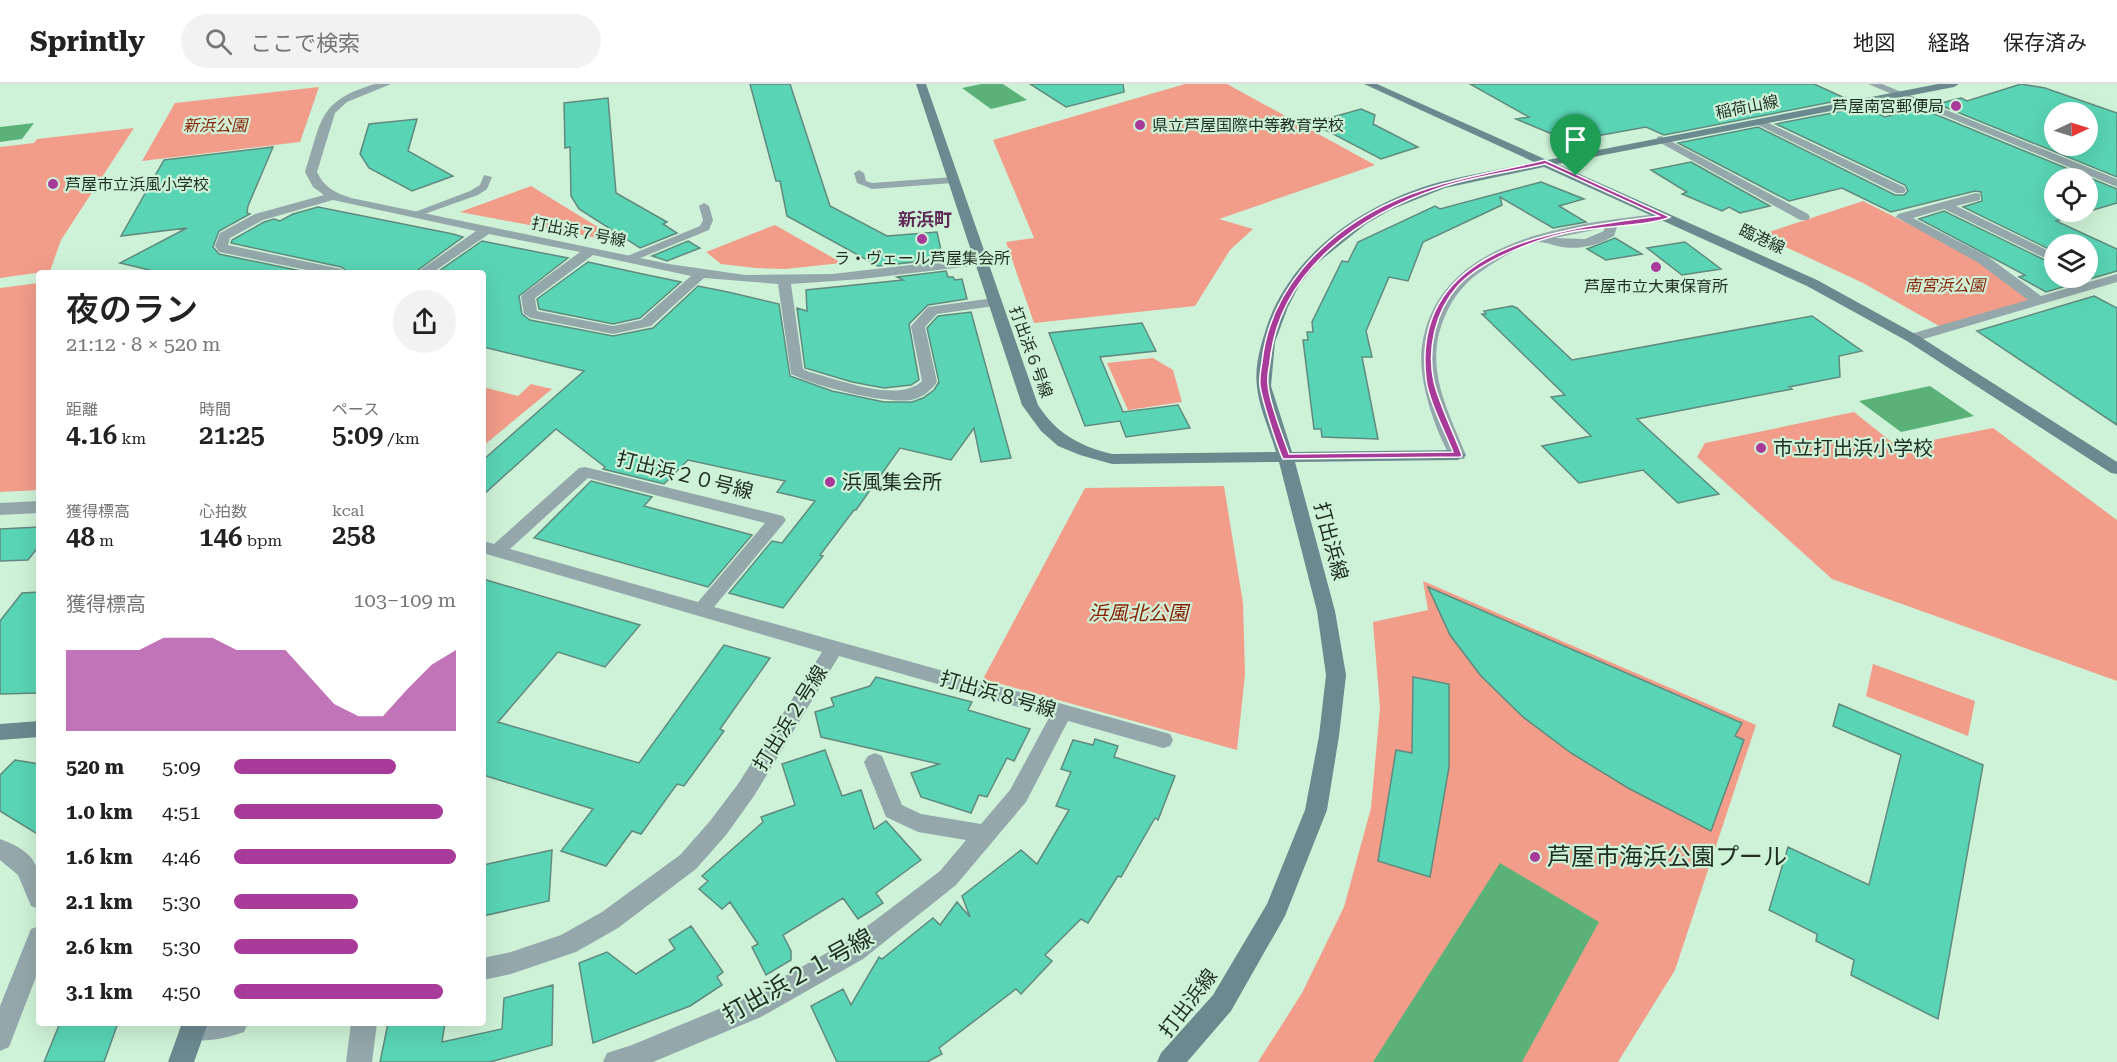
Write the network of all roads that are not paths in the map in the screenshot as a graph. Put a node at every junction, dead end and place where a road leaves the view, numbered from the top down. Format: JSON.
{"nodes":[{"id":1,"x":386,"y":84,"type":"edge"},
{"id":2,"x":921,"y":84,"type":"edge"},
{"id":3,"x":1369,"y":84,"type":"edge"},
{"id":4,"x":1873,"y":84,"type":"edge"},
{"id":5,"x":1954,"y":84,"type":"edge"},
{"id":6,"x":1898,"y":94,"type":"junction"},
{"id":7,"x":1760,"y":122,"type":"junction"},
{"id":8,"x":1661,"y":140,"type":"junction"},
{"id":9,"x":1545,"y":162,"type":"junction"},
{"id":10,"x":859,"y":173,"type":"dead end"},
{"id":11,"x":487,"y":177,"type":"dead end"},
{"id":12,"x":954,"y":180,"type":"junction"},
{"id":13,"x":2117,"y":183,"type":"edge"},
{"id":14,"x":1900,"y":190,"type":"dead end"},
{"id":15,"x":333,"y":196,"type":"junction"},
{"id":16,"x":1976,"y":197,"type":"dead end"},
{"id":17,"x":1944,"y":205,"type":"junction"},
{"id":18,"x":704,"y":206,"type":"dead end"},
{"id":19,"x":412,"y":214,"type":"junction"},
{"id":20,"x":1667,"y":217,"type":"junction"},
{"id":21,"x":1804,"y":218,"type":"dead end"},
{"id":22,"x":486,"y":230,"type":"junction"},
{"id":23,"x":590,"y":251,"type":"junction"},
{"id":24,"x":2044,"y":255,"type":"edge"},
{"id":25,"x":629,"y":259,"type":"junction"},
{"id":26,"x":980,"y":261,"type":"junction"},
{"id":27,"x":326,"y":270,"type":"edge"},
{"id":28,"x":427,"y":270,"type":"edge"},
{"id":29,"x":702,"y":273,"type":"junction"},
{"id":30,"x":2117,"y":278,"type":"edge"},
{"id":31,"x":784,"y":280,"type":"junction"},
{"id":32,"x":2098,"y":281,"type":"edge"},
{"id":33,"x":2102,"y":283,"type":"junction"},
{"id":34,"x":2039,"y":301,"type":"junction"},
{"id":35,"x":994,"y":302,"type":"junction"},
{"id":36,"x":1912,"y":338,"type":"junction"},
{"id":37,"x":1286,"y":457,"type":"junction"},
{"id":38,"x":2117,"y":469,"type":"edge"},
{"id":39,"x":36,"y":507,"type":"edge"},
{"id":40,"x":0,"y":509,"type":"edge"},
{"id":41,"x":490,"y":549,"type":"edge"},
{"id":42,"x":702,"y":608,"type":"junction"},
{"id":43,"x":834,"y":648,"type":"junction"},
{"id":44,"x":1063,"y":712,"type":"junction"},
{"id":45,"x":36,"y":729,"type":"edge"},
{"id":46,"x":0,"y":732,"type":"edge"},
{"id":47,"x":1163,"y":740,"type":"dead end"},
{"id":48,"x":875,"y":762,"type":"dead end"},
{"id":49,"x":985,"y":834,"type":"junction"},
{"id":50,"x":0,"y":849,"type":"edge"},
{"id":51,"x":36,"y":891,"type":"edge"},
{"id":52,"x":36,"y":946,"type":"edge"},
{"id":53,"x":486,"y":968,"type":"edge"},
{"id":54,"x":194,"y":1026,"type":"edge"},
{"id":55,"x":364,"y":1026,"type":"edge"},
{"id":56,"x":0,"y":1038,"type":"edge"},
{"id":57,"x":182,"y":1062,"type":"edge"},
{"id":58,"x":359,"y":1062,"type":"edge"},
{"id":59,"x":616,"y":1062,"type":"edge"},
{"id":60,"x":1170,"y":1062,"type":"edge"}],
"edges":[{"from":1,"to":15,"type":"street"},
{"from":2,"to":12,"type":"street","name":"打出浜６号線"},
{"from":3,"to":9,"type":"street","name":"臨港線"},
{"from":4,"to":6,"type":"street"},
{"from":5,"to":6,"type":"street","name":"稲荷山線"},
{"from":6,"to":7,"type":"street","name":"稲荷山線"},
{"from":6,"to":13,"type":"street"},
{"from":7,"to":8,"type":"street","name":"稲荷山線"},
{"from":7,"to":14,"type":"street"},
{"from":8,"to":9,"type":"street","name":"稲荷山線"},
{"from":8,"to":21,"type":"street"},
{"from":9,"to":20,"type":"street","name":"臨港線"},
{"from":9,"to":37,"type":"street","name":"打出浜線"},
{"from":10,"to":12,"type":"lane"},
{"from":11,"to":19,"type":"lane"},
{"from":12,"to":26,"type":"street","name":"打出浜６号線"},
{"from":15,"to":19,"type":"street","name":"打出浜７号線"},
{"from":15,"to":27,"type":"street"},
{"from":16,"to":17,"type":"street"},
{"from":17,"to":24,"type":"street"},
{"from":17,"to":34,"type":"street"},
{"from":18,"to":25,"type":"lane"},
{"from":19,"to":22,"type":"street","name":"打出浜７号線"},
{"from":20,"to":36,"type":"street","name":"臨港線"},
{"from":20,"to":37,"type":"street","name":"打出浜６号線"},
{"from":22,"to":23,"type":"street","name":"打出浜７号線"},
{"from":22,"to":28,"type":"street"},
{"from":23,"to":25,"type":"street","name":"打出浜７号線"},
{"from":23,"to":29,"type":"street"},
{"from":25,"to":29,"type":"street","name":"打出浜７号線"},
{"from":26,"to":31,"type":"street","name":"打出浜７号線"},
{"from":26,"to":35,"type":"street","name":"打出浜６号線"},
{"from":29,"to":31,"type":"street","name":"打出浜７号線"},
{"from":30,"to":33,"type":"street"},
{"from":31,"to":35,"type":"street"},
{"from":32,"to":33,"type":"street"},
{"from":33,"to":34,"type":"street"},
{"from":34,"to":36,"type":"street"},
{"from":35,"to":37,"type":"street","name":"打出浜６号線"},
{"from":36,"to":38,"type":"street","name":"臨港線"},
{"from":37,"to":60,"type":"street","name":"打出浜線"},
{"from":39,"to":40,"type":"street"},
{"from":41,"to":42,"type":"street","name":"打出浜２号線"},
{"from":41,"to":42,"type":"street","name":"打出浜２０号線"},
{"from":42,"to":43,"type":"street","name":"打出浜２号線"},
{"from":43,"to":44,"type":"street","name":"打出浜８号線"},
{"from":43,"to":53,"type":"street","name":"打出浜２号線"},
{"from":44,"to":47,"type":"street","name":"打出浜８号線"},
{"from":44,"to":49,"type":"street","name":"打出浜２１号線"},
{"from":45,"to":46,"type":"street"},
{"from":48,"to":49,"type":"street"},
{"from":49,"to":59,"type":"street","name":"打出浜２１号線"},
{"from":50,"to":51,"type":"street"},
{"from":52,"to":56,"type":"street"},
{"from":54,"to":57,"type":"street"},
{"from":55,"to":58,"type":"street"}]}
